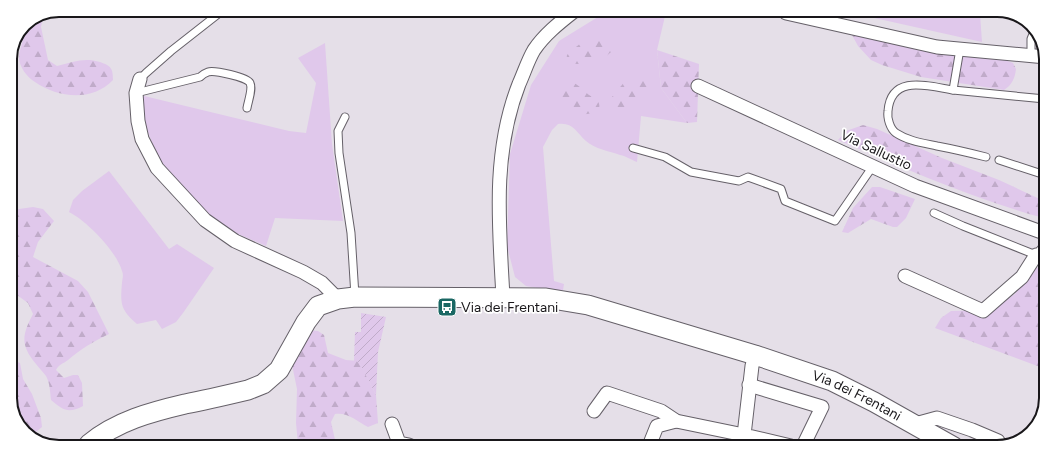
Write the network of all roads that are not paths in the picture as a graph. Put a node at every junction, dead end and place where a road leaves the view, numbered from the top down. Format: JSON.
{"nodes":[{"id":1,"x":214,"y":17,"type":"edge"},
{"id":2,"x":568,"y":17,"type":"edge"},
{"id":3,"x":804,"y":17,"type":"edge"},
{"id":4,"x":1032,"y":37,"type":"edge"},
{"id":5,"x":960,"y":49,"type":"junction"},
{"id":6,"x":1030,"y":56,"type":"junction"},
{"id":7,"x":1039,"y":57,"type":"edge"},
{"id":8,"x":140,"y":80,"type":"joint"},
{"id":9,"x":698,"y":86,"type":"dead end"},
{"id":10,"x":953,"y":90,"type":"junction"},
{"id":11,"x":136,"y":93,"type":"junction"},
{"id":12,"x":1039,"y":98,"type":"edge"},
{"id":13,"x":247,"y":108,"type":"dead end"},
{"id":14,"x":345,"y":118,"type":"dead end"},
{"id":15,"x":633,"y":148,"type":"dead end"},
{"id":16,"x":986,"y":157,"type":"dead end"},
{"id":17,"x":999,"y":160,"type":"dead end"},
{"id":18,"x":873,"y":166,"type":"junction"},
{"id":19,"x":1039,"y":173,"type":"edge"},
{"id":20,"x":934,"y":213,"type":"dead end"},
{"id":21,"x":1039,"y":231,"type":"edge"},
{"id":22,"x":1039,"y":250,"type":"edge"},
{"id":23,"x":1039,"y":252,"type":"edge"},
{"id":24,"x":905,"y":276,"type":"dead end"},
{"id":25,"x":503,"y":297,"type":"junction"},
{"id":26,"x":346,"y":298,"type":"junction"},
{"id":27,"x":755,"y":355,"type":"junction"},
{"id":28,"x":750,"y":385,"type":"junction"},
{"id":29,"x":594,"y":411,"type":"dead end"},
{"id":30,"x":676,"y":421,"type":"junction"},
{"id":31,"x":392,"y":424,"type":"dead end"},
{"id":32,"x":915,"y":424,"type":"junction"},
{"id":33,"x":94,"y":440,"type":"edge"},
{"id":34,"x":397,"y":440,"type":"edge"},
{"id":35,"x":651,"y":440,"type":"edge"},
{"id":36,"x":744,"y":440,"type":"edge"},
{"id":37,"x":806,"y":440,"type":"edge"},
{"id":38,"x":942,"y":440,"type":"edge"},
{"id":39,"x":994,"y":440,"type":"edge"}],
"edges":[{"from":1,"to":8,"type":"lane"},
{"from":2,"to":25,"type":"street"},
{"from":3,"to":5,"type":"street"},
{"from":4,"to":6,"type":"lane"},
{"from":5,"to":6,"type":"street"},
{"from":5,"to":10,"type":"lane"},
{"from":6,"to":7,"type":"street"},
{"from":8,"to":11,"type":"street"},
{"from":9,"to":18,"type":"street","name":"Via Sallustio"},
{"from":10,"to":12,"type":"lane"},
{"from":10,"to":16,"type":"lane"},
{"from":11,"to":13,"type":"lane"},
{"from":11,"to":26,"type":"street"},
{"from":14,"to":26,"type":"lane"},
{"from":15,"to":18,"type":"lane"},
{"from":17,"to":19,"type":"lane"},
{"from":18,"to":21,"type":"street","name":"Via Sallustio"},
{"from":20,"to":22,"type":"lane"},
{"from":23,"to":24,"type":"street"},
{"from":25,"to":26,"type":"main road","name":"Via dei Frentani"},
{"from":25,"to":27,"type":"main road","name":"Via dei Frentani"},
{"from":26,"to":33,"type":"main road","name":"Via dei Frentani"},
{"from":27,"to":28,"type":"street"},
{"from":27,"to":32,"type":"main road","name":"Via dei Frentani"},
{"from":28,"to":36,"type":"street"},
{"from":28,"to":37,"type":"street"},
{"from":29,"to":30,"type":"street"},
{"from":30,"to":35,"type":"street"},
{"from":30,"to":36,"type":"street"},
{"from":31,"to":34,"type":"street"},
{"from":32,"to":38,"type":"main road","name":"Via dei Frentani"},
{"from":32,"to":39,"type":"street"}]}
